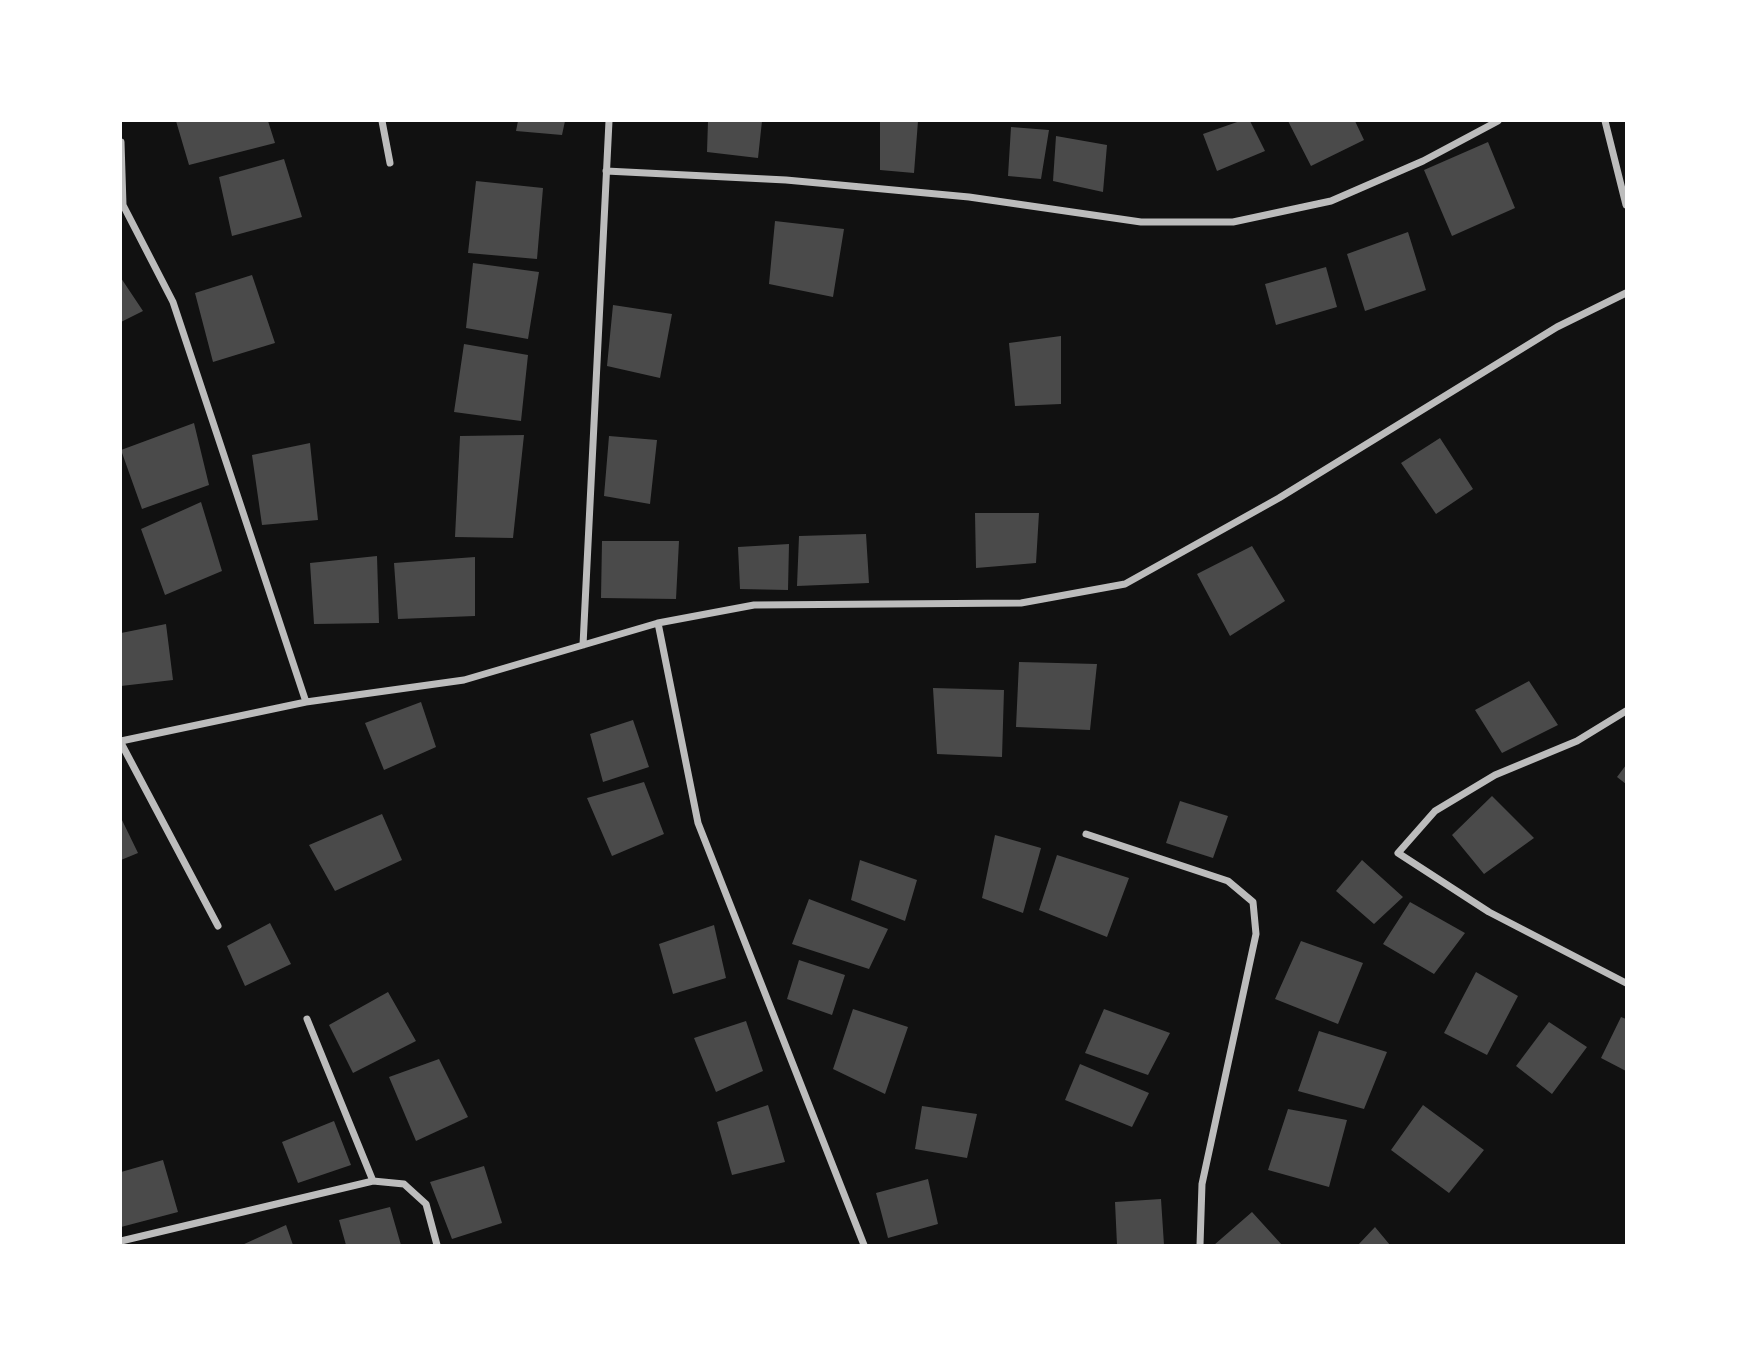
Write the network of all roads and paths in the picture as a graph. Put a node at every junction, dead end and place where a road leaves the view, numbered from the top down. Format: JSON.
{"nodes":[{"id":1,"x":382,"y":121,"type":"edge"},
{"id":2,"x":609,"y":121,"type":"edge"},
{"id":3,"x":1498,"y":121,"type":"edge"},
{"id":4,"x":1605,"y":121,"type":"edge"},
{"id":5,"x":121,"y":142,"type":"edge"},
{"id":6,"x":390,"y":163,"type":"dead end"},
{"id":7,"x":606,"y":172,"type":"junction"},
{"id":8,"x":122,"y":205,"type":"edge"},
{"id":9,"x":1626,"y":205,"type":"edge"},
{"id":10,"x":1626,"y":293,"type":"edge"},
{"id":11,"x":658,"y":623,"type":"junction"},
{"id":12,"x":583,"y":645,"type":"junction"},
{"id":13,"x":306,"y":702,"type":"junction"},
{"id":14,"x":1626,"y":711,"type":"edge"},
{"id":15,"x":121,"y":742,"type":"edge"},
{"id":16,"x":1086,"y":834,"type":"dead end"},
{"id":17,"x":218,"y":926,"type":"dead end"},
{"id":18,"x":1626,"y":983,"type":"edge"},
{"id":19,"x":307,"y":1019,"type":"dead end"},
{"id":20,"x":373,"y":1181,"type":"junction"},
{"id":21,"x":121,"y":1241,"type":"edge"},
{"id":22,"x":437,"y":1245,"type":"edge"},
{"id":23,"x":864,"y":1245,"type":"edge"},
{"id":24,"x":1200,"y":1245,"type":"edge"}],
"edges":[{"from":1,"to":6,"type":"street"},
{"from":2,"to":7,"type":"street"},
{"from":3,"to":7,"type":"street"},
{"from":4,"to":9,"type":"street"},
{"from":5,"to":8,"type":"street"},
{"from":7,"to":12,"type":"street"},
{"from":8,"to":13,"type":"street"},
{"from":10,"to":11,"type":"street"},
{"from":11,"to":12,"type":"street"},
{"from":11,"to":23,"type":"street"},
{"from":12,"to":13,"type":"street"},
{"from":13,"to":15,"type":"street"},
{"from":14,"to":18,"type":"street"},
{"from":15,"to":17,"type":"street"},
{"from":16,"to":24,"type":"street"},
{"from":19,"to":20,"type":"street"},
{"from":20,"to":21,"type":"street"},
{"from":20,"to":22,"type":"street"}]}
